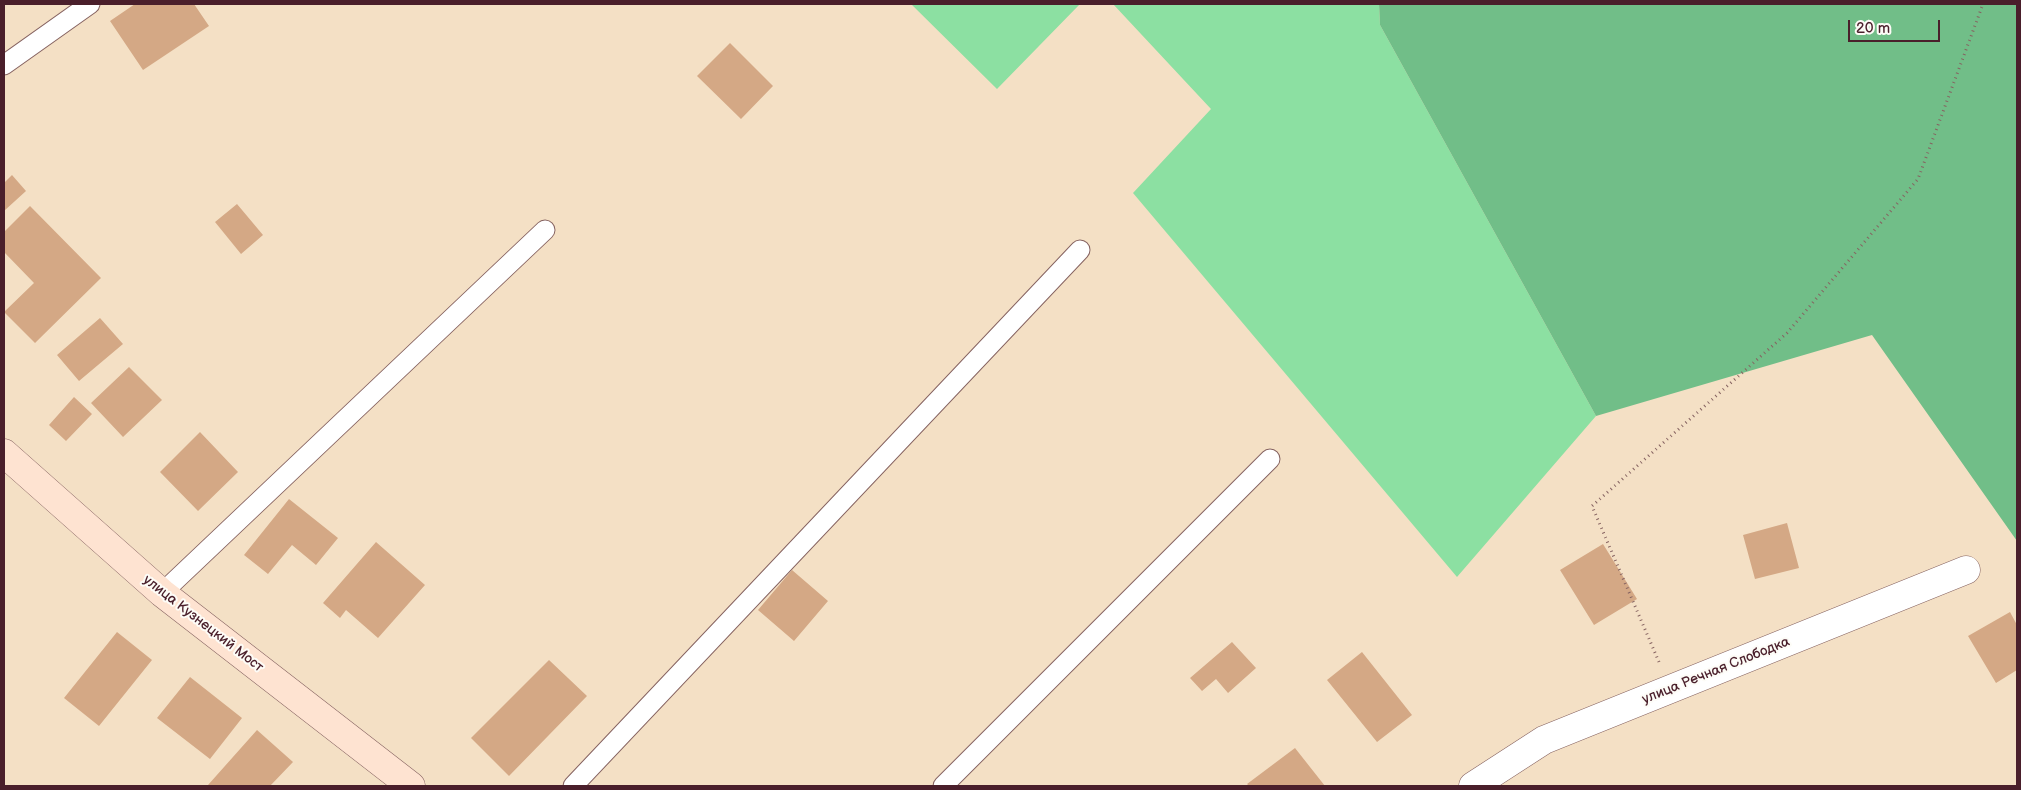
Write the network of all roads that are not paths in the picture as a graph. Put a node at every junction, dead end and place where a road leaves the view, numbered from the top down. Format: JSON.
{"nodes":[{"id":1,"x":90,"y":4,"type":"edge"},
{"id":2,"x":4,"y":66,"type":"edge"},
{"id":3,"x":545,"y":230,"type":"dead end"},
{"id":4,"x":1080,"y":250,"type":"dead end"},
{"id":5,"x":4,"y":453,"type":"edge"},
{"id":6,"x":1270,"y":459,"type":"dead end"},
{"id":7,"x":1966,"y":570,"type":"dead end"},
{"id":8,"x":162,"y":593,"type":"junction"},
{"id":9,"x":411,"y":786,"type":"edge"},
{"id":10,"x":573,"y":786,"type":"edge"},
{"id":11,"x":943,"y":786,"type":"edge"},
{"id":12,"x":1473,"y":786,"type":"edge"}],
"edges":[{"from":1,"to":2,"type":"lane"},
{"from":3,"to":8,"type":"lane"},
{"from":4,"to":10,"type":"lane"},
{"from":5,"to":8,"type":"street","name":"улица Кузнецкий Мост"},
{"from":6,"to":11,"type":"lane"},
{"from":7,"to":12,"type":"street","name":"улица Речная Слободка"},
{"from":8,"to":9,"type":"street","name":"улица Кузнецкий Мост"}]}
